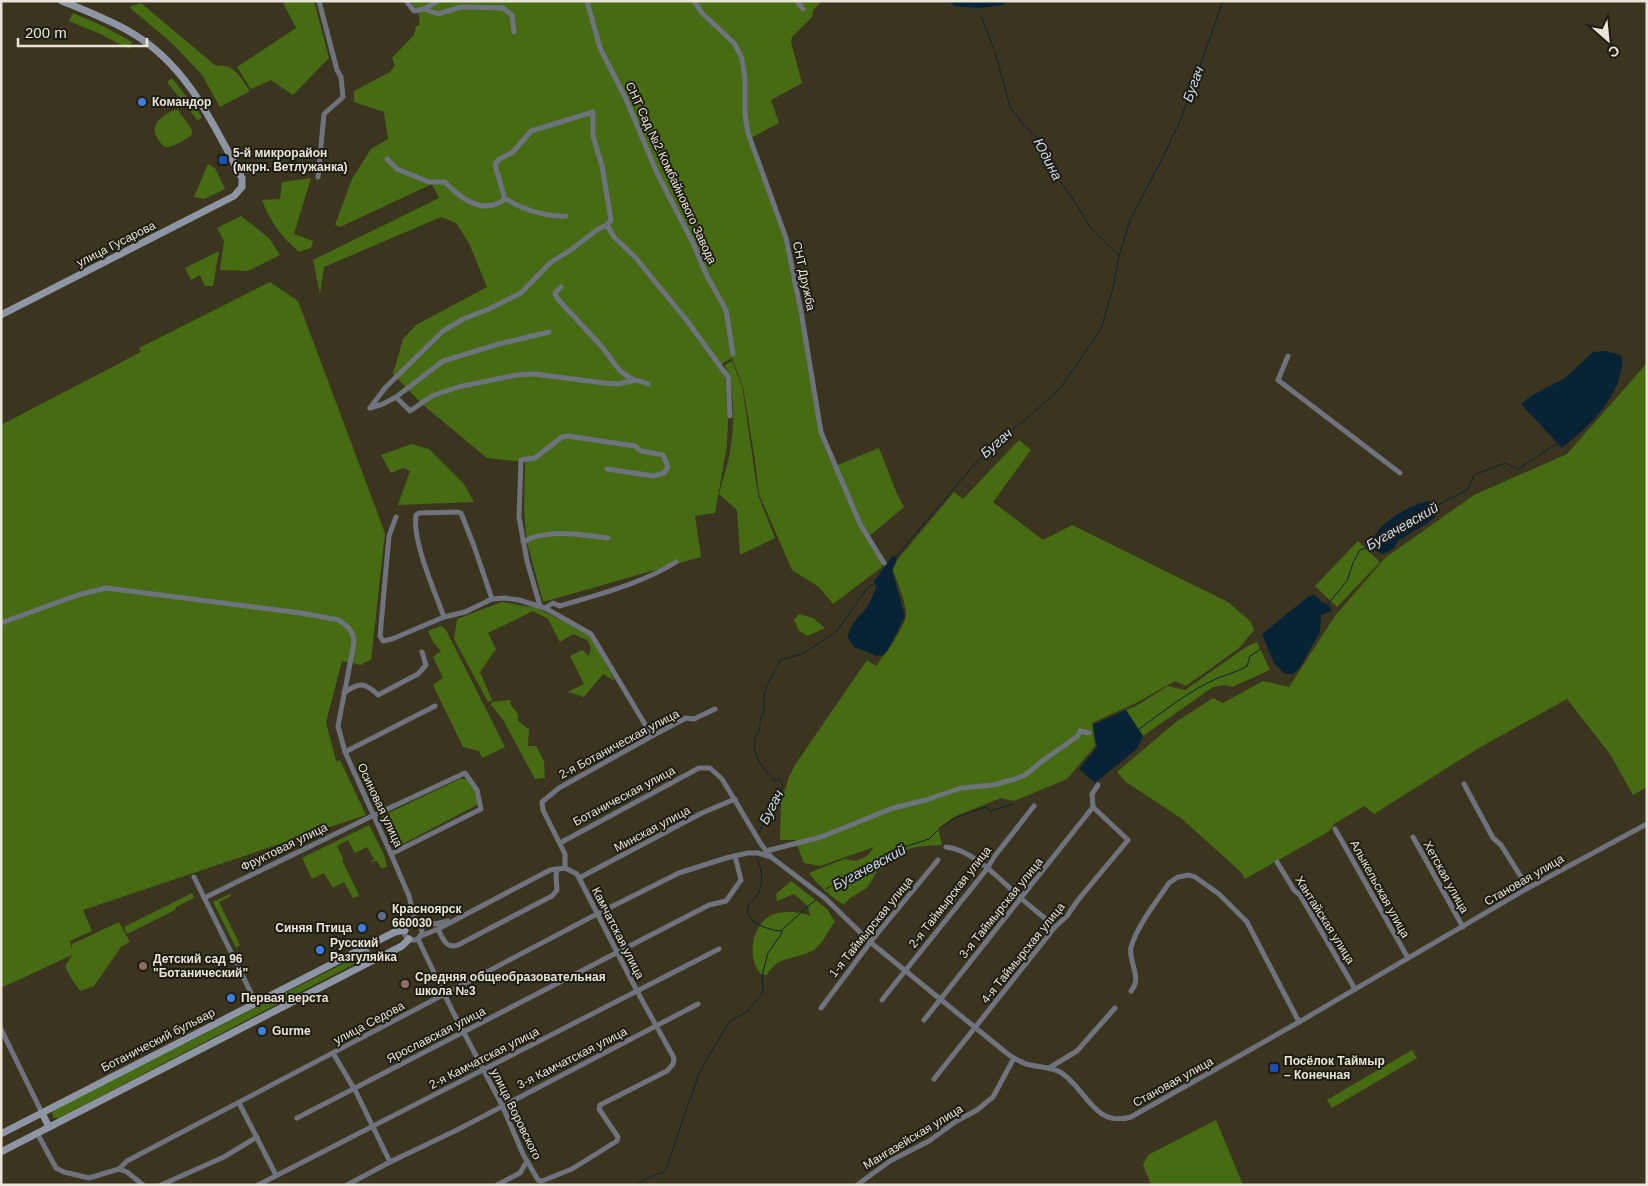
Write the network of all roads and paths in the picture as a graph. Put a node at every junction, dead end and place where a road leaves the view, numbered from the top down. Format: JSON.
{"nodes":[{"id":1,"x":62,"y":1,"type":"edge"},
{"id":2,"x":319,"y":1,"type":"edge"},
{"id":3,"x":406,"y":1,"type":"edge"},
{"id":4,"x":438,"y":1,"type":"edge"},
{"id":5,"x":587,"y":1,"type":"edge"},
{"id":6,"x":694,"y":1,"type":"edge"},
{"id":7,"x":797,"y":1,"type":"edge"},
{"id":8,"x":424,"y":9,"type":"junction"},
{"id":9,"x":803,"y":9,"type":"dead end"},
{"id":10,"x":514,"y":32,"type":"dead end"},
{"id":11,"x":387,"y":159,"type":"dead end"},
{"id":12,"x":318,"y":177,"type":"dead end"},
{"id":13,"x":505,"y":199,"type":"junction"},
{"id":14,"x":566,"y":216,"type":"dead end"},
{"id":15,"x":607,"y":225,"type":"junction"},
{"id":16,"x":561,"y":288,"type":"dead end"},
{"id":17,"x":1,"y":315,"type":"edge"},
{"id":18,"x":549,"y":332,"type":"dead end"},
{"id":19,"x":733,"y":354,"type":"dead end"},
{"id":20,"x":1288,"y":356,"type":"dead end"},
{"id":21,"x":636,"y":380,"type":"junction"},
{"id":22,"x":648,"y":384,"type":"dead end"},
{"id":23,"x":396,"y":397,"type":"junction"},
{"id":24,"x":730,"y":416,"type":"dead end"},
{"id":25,"x":607,"y":469,"type":"dead end"},
{"id":26,"x":1400,"y":473,"type":"dead end"},
{"id":27,"x":396,"y":517,"type":"dead end"},
{"id":28,"x":608,"y":538,"type":"dead end"},
{"id":29,"x":523,"y":542,"type":"junction"},
{"id":30,"x":676,"y":562,"type":"dead end"},
{"id":31,"x":884,"y":563,"type":"dead end"},
{"id":32,"x":492,"y":599,"type":"junction"},
{"id":33,"x":542,"y":607,"type":"junction"},
{"id":34,"x":444,"y":617,"type":"junction"},
{"id":35,"x":1,"y":623,"type":"edge"},
{"id":36,"x":422,"y":652,"type":"dead end"},
{"id":37,"x":344,"y":694,"type":"junction"},
{"id":38,"x":435,"y":706,"type":"dead end"},
{"id":39,"x":715,"y":709,"type":"dead end"},
{"id":40,"x":1090,"y":733,"type":"dead end"},
{"id":41,"x":652,"y":736,"type":"junction"},
{"id":42,"x":345,"y":752,"type":"junction"},
{"id":43,"x":699,"y":768,"type":"joint"},
{"id":44,"x":1464,"y":784,"type":"dead end"},
{"id":45,"x":1098,"y":785,"type":"dead end"},
{"id":46,"x":735,"y":798,"type":"junction"},
{"id":47,"x":1034,"y":806,"type":"dead end"},
{"id":48,"x":1093,"y":807,"type":"junction"},
{"id":49,"x":374,"y":816,"type":"junction"},
{"id":50,"x":1647,"y":824,"type":"edge"},
{"id":51,"x":1335,"y":829,"type":"dead end"},
{"id":52,"x":1412,"y":837,"type":"dead end"},
{"id":53,"x":560,"y":843,"type":"junction"},
{"id":54,"x":761,"y":844,"type":"junction"},
{"id":55,"x":946,"y":847,"type":"dead end"},
{"id":56,"x":766,"y":851,"type":"junction"},
{"id":57,"x":758,"y":853,"type":"junction"},
{"id":58,"x":391,"y":854,"type":"junction"},
{"id":59,"x":735,"y":856,"type":"junction"},
{"id":60,"x":771,"y":857,"type":"junction"},
{"id":61,"x":938,"y":860,"type":"dead end"},
{"id":62,"x":1278,"y":862,"type":"dead end"},
{"id":63,"x":565,"y":868,"type":"junction"},
{"id":64,"x":557,"y":869,"type":"junction"},
{"id":65,"x":988,"y":869,"type":"junction"},
{"id":66,"x":194,"y":877,"type":"dead end"},
{"id":67,"x":579,"y":878,"type":"junction"},
{"id":68,"x":1528,"y":888,"type":"junction"},
{"id":69,"x":204,"y":898,"type":"junction"},
{"id":70,"x":1021,"y":899,"type":"junction"},
{"id":71,"x":597,"y":914,"type":"junction"},
{"id":72,"x":454,"y":920,"type":"junction"},
{"id":73,"x":413,"y":922,"type":"junction"},
{"id":74,"x":1055,"y":926,"type":"junction"},
{"id":75,"x":1463,"y":927,"type":"junction"},
{"id":76,"x":438,"y":929,"type":"junction"},
{"id":77,"x":405,"y":930,"type":"junction"},
{"id":78,"x":419,"y":937,"type":"junction"},
{"id":79,"x":409,"y":939,"type":"junction"},
{"id":80,"x":870,"y":942,"type":"junction"},
{"id":81,"x":365,"y":947,"type":"junction"},
{"id":82,"x":720,"y":950,"type":"dead end"},
{"id":83,"x":617,"y":953,"type":"junction"},
{"id":84,"x":1408,"y":958,"type":"junction"},
{"id":85,"x":372,"y":961,"type":"junction"},
{"id":86,"x":905,"y":971,"type":"junction"},
{"id":87,"x":1355,"y":989,"type":"junction"},
{"id":88,"x":637,"y":991,"type":"junction"},
{"id":89,"x":1131,"y":991,"type":"dead end"},
{"id":90,"x":445,"y":994,"type":"junction"},
{"id":91,"x":940,"y":999,"type":"junction"},
{"id":92,"x":882,"y":1000,"type":"dead end"},
{"id":93,"x":256,"y":1003,"type":"junction"},
{"id":94,"x":698,"y":1004,"type":"dead end"},
{"id":95,"x":821,"y":1008,"type":"dead end"},
{"id":96,"x":1115,"y":1008,"type":"dead end"},
{"id":97,"x":924,"y":1020,"type":"dead end"},
{"id":98,"x":1299,"y":1022,"type":"junction"},
{"id":99,"x":656,"y":1026,"type":"junction"},
{"id":100,"x":975,"y":1027,"type":"junction"},
{"id":101,"x":1,"y":1029,"type":"edge"},
{"id":102,"x":464,"y":1032,"type":"junction"},
{"id":103,"x":333,"y":1053,"type":"junction"},
{"id":104,"x":1014,"y":1058,"type":"junction"},
{"id":105,"x":1049,"y":1068,"type":"junction"},
{"id":106,"x":483,"y":1069,"type":"junction"},
{"id":107,"x":934,"y":1079,"type":"dead end"},
{"id":108,"x":353,"y":1089,"type":"junction"},
{"id":109,"x":238,"y":1103,"type":"junction"},
{"id":110,"x":600,"y":1105,"type":"joint"},
{"id":111,"x":502,"y":1106,"type":"junction"},
{"id":112,"x":42,"y":1112,"type":"junction"},
{"id":113,"x":297,"y":1118,"type":"dead end"},
{"id":114,"x":49,"y":1127,"type":"junction"},
{"id":115,"x":374,"y":1127,"type":"junction"},
{"id":116,"x":37,"y":1133,"type":"junction"},
{"id":117,"x":1,"y":1134,"type":"edge"},
{"id":118,"x":257,"y":1137,"type":"junction"},
{"id":119,"x":1,"y":1152,"type":"edge"},
{"id":120,"x":527,"y":1160,"type":"junction"},
{"id":121,"x":390,"y":1162,"type":"junction"},
{"id":122,"x":119,"y":1169,"type":"junction"},
{"id":123,"x":276,"y":1175,"type":"junction"},
{"id":124,"x":143,"y":1185,"type":"edge"},
{"id":125,"x":161,"y":1185,"type":"edge"},
{"id":126,"x":258,"y":1185,"type":"edge"},
{"id":127,"x":348,"y":1185,"type":"edge"},
{"id":128,"x":497,"y":1185,"type":"edge"},
{"id":129,"x":857,"y":1185,"type":"edge"}],
"edges":[{"from":1,"to":17,"type":"street","name":"улица Гусарова"},
{"from":2,"to":12,"type":"street"},
{"from":3,"to":8,"type":"street"},
{"from":4,"to":8,"type":"street"},
{"from":5,"to":19,"type":"street","name":"СНТ Сад №2 Комбайнового Завода"},
{"from":6,"to":31,"type":"street","name":"СНТ Дружба"},
{"from":7,"to":9,"type":"street"},
{"from":8,"to":10,"type":"street"},
{"from":11,"to":13,"type":"street"},
{"from":13,"to":14,"type":"street"},
{"from":13,"to":15,"type":"street"},
{"from":15,"to":23,"type":"street"},
{"from":15,"to":24,"type":"street"},
{"from":16,"to":21,"type":"street"},
{"from":18,"to":23,"type":"street"},
{"from":20,"to":26,"type":"street"},
{"from":21,"to":22,"type":"street"},
{"from":21,"to":23,"type":"street"},
{"from":25,"to":29,"type":"street"},
{"from":27,"to":34,"type":"street"},
{"from":28,"to":29,"type":"street"},
{"from":29,"to":33,"type":"street"},
{"from":30,"to":33,"type":"street"},
{"from":32,"to":33,"type":"street"},
{"from":32,"to":34,"type":"street"},
{"from":32,"to":34,"type":"street"},
{"from":33,"to":41,"type":"street"},
{"from":35,"to":37,"type":"street","name":"Осиновая улица"},
{"from":36,"to":37,"type":"street"},
{"from":37,"to":42,"type":"street","name":"Осиновая улица"},
{"from":38,"to":42,"type":"street"},
{"from":39,"to":41,"type":"street","name":"2-я Ботаническая улица"},
{"from":40,"to":56,"type":"street"},
{"from":41,"to":53,"type":"street","name":"2-я Ботаническая улица"},
{"from":42,"to":49,"type":"street","name":"Осиновая улица"},
{"from":43,"to":46,"type":"street","name":"Становая улица"},
{"from":43,"to":53,"type":"street","name":"Ботаническая улица"},
{"from":44,"to":68,"type":"street"},
{"from":45,"to":48,"type":"street"},
{"from":46,"to":54,"type":"street","name":"Становая улица"},
{"from":46,"to":67,"type":"street","name":"Минская улица"},
{"from":47,"to":65,"type":"street","name":"2-я Таймырская улица"},
{"from":48,"to":70,"type":"street","name":"3-я Таймырская улица"},
{"from":48,"to":74,"type":"street","name":"4-я Таймырская улица"},
{"from":49,"to":58,"type":"street","name":"Осиновая улица"},
{"from":49,"to":58,"type":"street"},
{"from":49,"to":69,"type":"street","name":"Фруктовая улица"},
{"from":50,"to":68,"type":"street","name":"Становая улица"},
{"from":51,"to":84,"type":"street","name":"Алыкельская улица"},
{"from":52,"to":75,"type":"street","name":"Хетская улица"},
{"from":53,"to":63,"type":"street"},
{"from":54,"to":56,"type":"street","name":"Становая улица"},
{"from":54,"to":57,"type":"street"},
{"from":55,"to":65,"type":"street"},
{"from":56,"to":60,"type":"street","name":"Становая улица"},
{"from":57,"to":59,"type":"street","name":"улица Седова"},
{"from":57,"to":60,"type":"street","name":"улица Седова"},
{"from":58,"to":73,"type":"street","name":"Осиновая улица"},
{"from":59,"to":71,"type":"street","name":"улица Седова"},
{"from":59,"to":83,"type":"street","name":"Ярославская улица"},
{"from":60,"to":80,"type":"street","name":"Становая улица"},
{"from":61,"to":80,"type":"street","name":"1-я Таймырская улица"},
{"from":62,"to":87,"type":"street","name":"Хантайская улица"},
{"from":63,"to":64,"type":"street"},
{"from":63,"to":67,"type":"street","name":"Камчатская улица"},
{"from":64,"to":72,"type":"street"},
{"from":64,"to":76,"type":"street"},
{"from":65,"to":70,"type":"street"},
{"from":65,"to":86,"type":"street","name":"2-я Таймырская улица"},
{"from":66,"to":69,"type":"street"},
{"from":67,"to":71,"type":"street","name":"Камчатская улица"},
{"from":68,"to":75,"type":"street","name":"Становая улица"},
{"from":69,"to":93,"type":"street"},
{"from":70,"to":74,"type":"street"},
{"from":70,"to":91,"type":"street","name":"3-я Таймырская улица"},
{"from":71,"to":83,"type":"street","name":"Камчатская улица"},
{"from":71,"to":90,"type":"street","name":"улица Седова"},
{"from":72,"to":73,"type":"street"},
{"from":72,"to":76,"type":"street"},
{"from":73,"to":77,"type":"street"},
{"from":73,"to":78,"type":"street"},
{"from":74,"to":100,"type":"street","name":"4-я Таймырская улица"},
{"from":75,"to":84,"type":"street","name":"Становая улица"},
{"from":76,"to":78,"type":"street"},
{"from":77,"to":79,"type":"street"},
{"from":77,"to":81,"type":"street","name":"Ботанический бульвар"},
{"from":78,"to":79,"type":"street"},
{"from":78,"to":90,"type":"street","name":"улица Воровского"},
{"from":79,"to":85,"type":"street"},
{"from":80,"to":86,"type":"street","name":"Становая улица"},
{"from":80,"to":95,"type":"street","name":"1-я Таймырская улица"},
{"from":81,"to":85,"type":"street"},
{"from":81,"to":93,"type":"street","name":"Ботанический бульвар"},
{"from":82,"to":88,"type":"street","name":"2-я Камчатская улица"},
{"from":83,"to":88,"type":"street","name":"Камчатская улица"},
{"from":83,"to":102,"type":"street","name":"Ярославская улица"},
{"from":84,"to":87,"type":"street","name":"Становая улица"},
{"from":85,"to":114,"type":"street"},
{"from":86,"to":91,"type":"street","name":"Становая улица"},
{"from":86,"to":92,"type":"street","name":"2-я Таймырская улица"},
{"from":87,"to":98,"type":"street","name":"Становая улица"},
{"from":88,"to":99,"type":"street","name":"Камчатская улица"},
{"from":88,"to":106,"type":"street","name":"2-я Камчатская улица"},
{"from":89,"to":98,"type":"street"},
{"from":90,"to":102,"type":"street","name":"улица Воровского"},
{"from":90,"to":103,"type":"street","name":"улица Седова"},
{"from":91,"to":97,"type":"street","name":"3-я Таймырская улица"},
{"from":91,"to":100,"type":"street","name":"Становая улица"},
{"from":93,"to":112,"type":"street","name":"Ботанический бульвар"},
{"from":94,"to":99,"type":"street","name":"3-я Камчатская улица"},
{"from":96,"to":105,"type":"street"},
{"from":98,"to":105,"type":"street","name":"Становая улица"},
{"from":99,"to":110,"type":"street","name":"Камчатская улица"},
{"from":99,"to":111,"type":"street","name":"3-я Камчатская улица"},
{"from":100,"to":104,"type":"street","name":"Становая улица"},
{"from":100,"to":107,"type":"street","name":"4-я Таймырская улица"},
{"from":101,"to":112,"type":"street"},
{"from":102,"to":106,"type":"street","name":"улица Воровского"},
{"from":102,"to":108,"type":"street","name":"Ярославская улица"},
{"from":103,"to":108,"type":"street"},
{"from":103,"to":109,"type":"street","name":"улица Седова"},
{"from":104,"to":105,"type":"street","name":"Становая улица"},
{"from":104,"to":129,"type":"street","name":"Мангазейская улица"},
{"from":106,"to":111,"type":"street","name":"улица Воровского"},
{"from":106,"to":115,"type":"street","name":"2-я Камчатская улица"},
{"from":108,"to":113,"type":"street","name":"Ярославская улица"},
{"from":108,"to":115,"type":"street"},
{"from":109,"to":118,"type":"street"},
{"from":109,"to":122,"type":"street","name":"улица Седова"},
{"from":110,"to":120,"type":"street","name":"улица Воровского"},
{"from":111,"to":120,"type":"street","name":"улица Воровского"},
{"from":111,"to":121,"type":"street","name":"3-я Камчатская улица"},
{"from":112,"to":114,"type":"street"},
{"from":112,"to":117,"type":"street","name":"Ботанический бульвар"},
{"from":114,"to":116,"type":"street"},
{"from":115,"to":121,"type":"street"},
{"from":115,"to":123,"type":"street","name":"2-я Камчатская улица"},
{"from":116,"to":119,"type":"street"},
{"from":116,"to":122,"type":"street","name":"улица Седова"},
{"from":118,"to":123,"type":"street"},
{"from":118,"to":125,"type":"street"},
{"from":120,"to":128,"type":"street"},
{"from":121,"to":127,"type":"street","name":"3-я Камчатская улица"},
{"from":122,"to":124,"type":"street"},
{"from":123,"to":126,"type":"street","name":"2-я Камчатская улица"}]}
